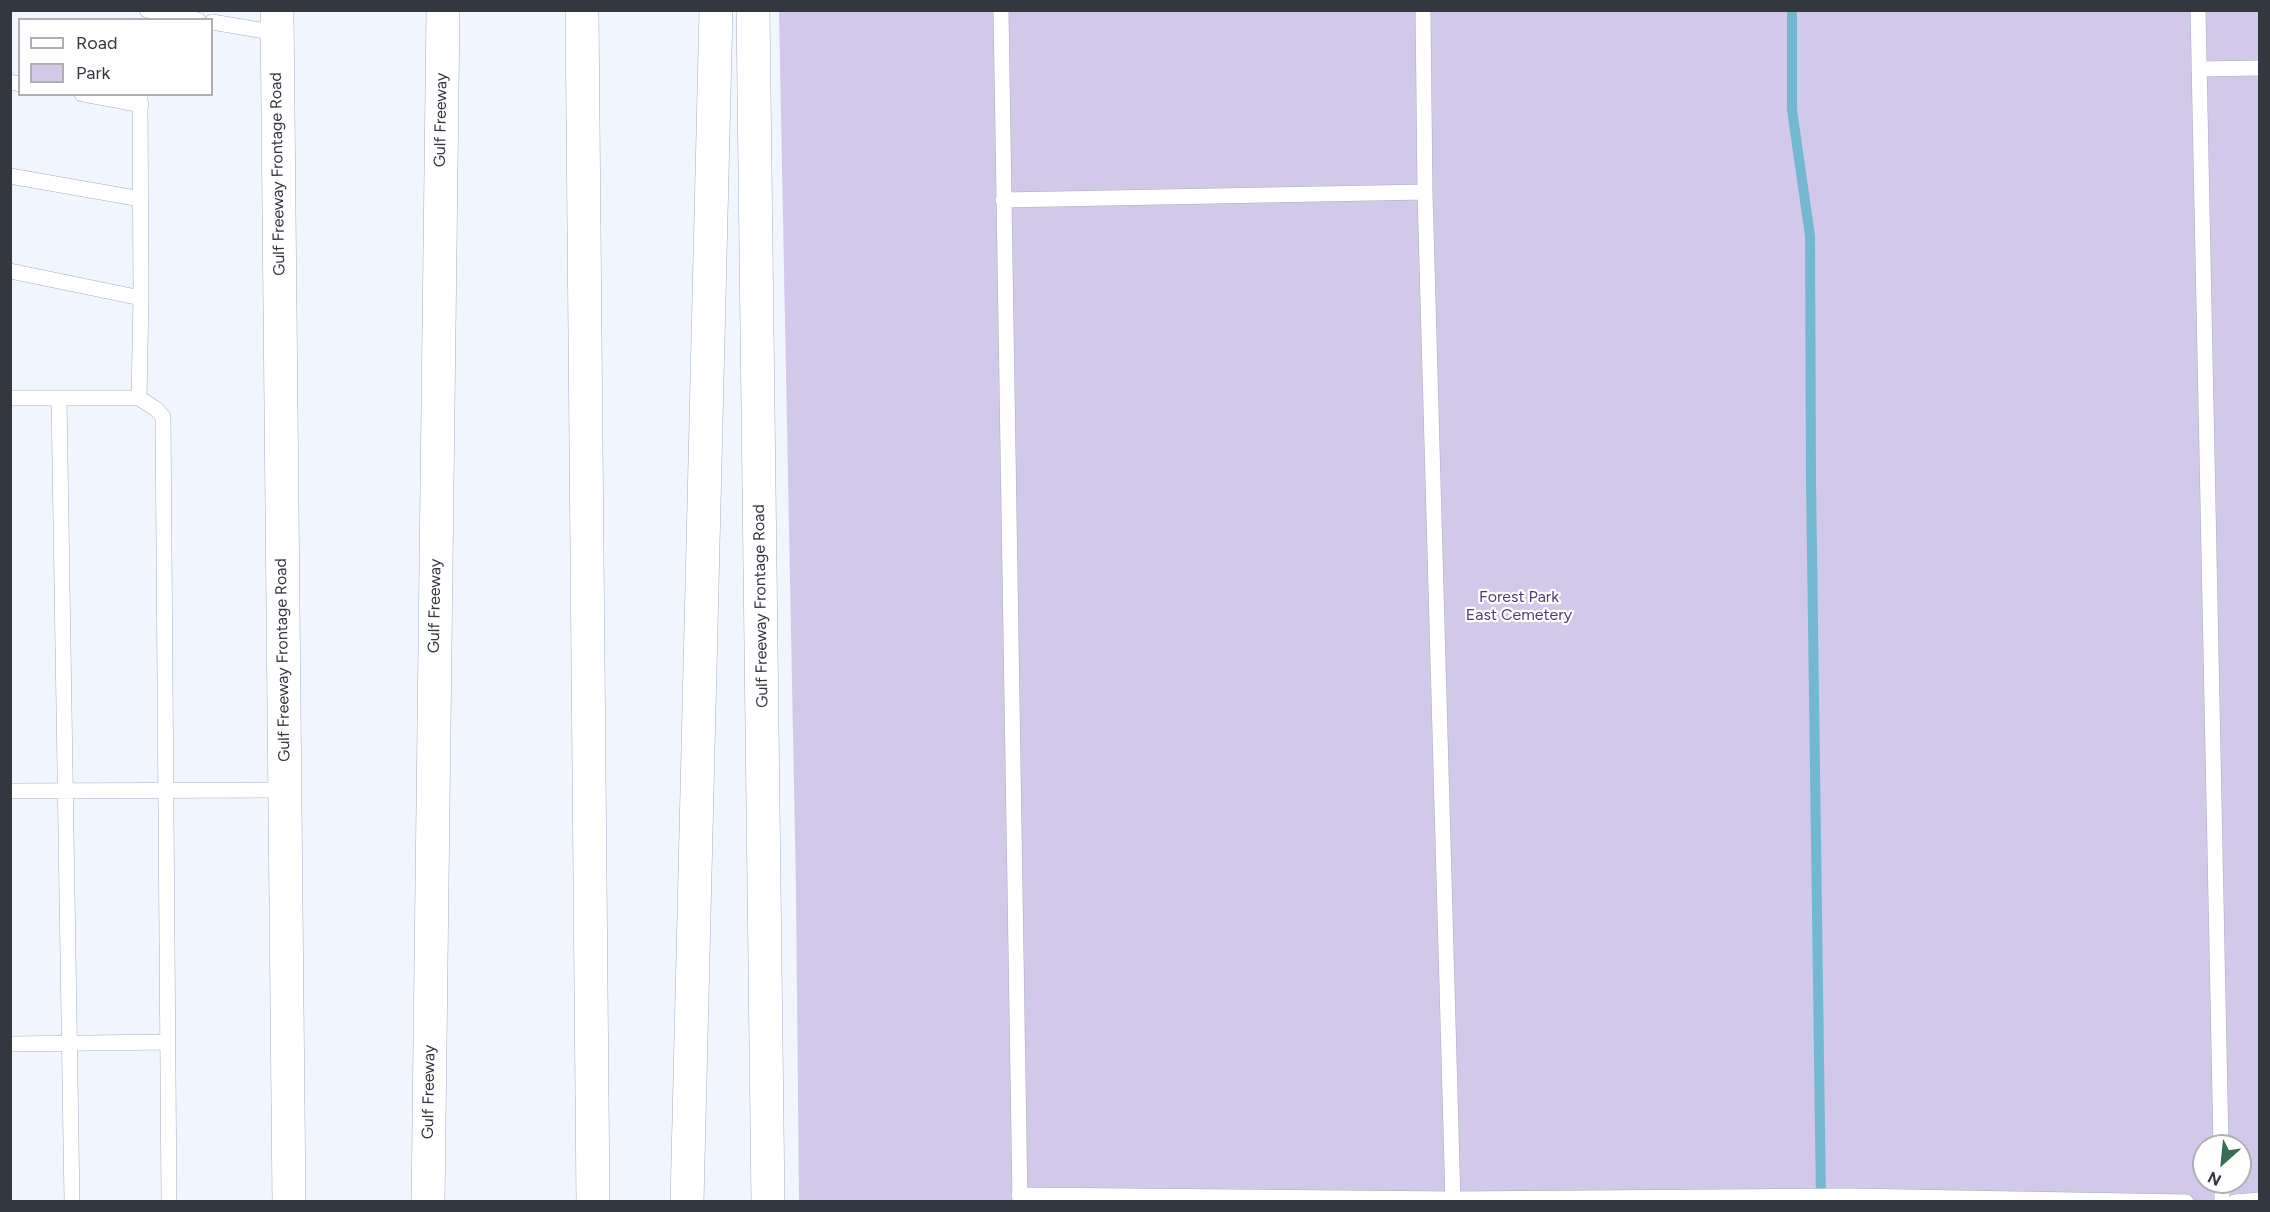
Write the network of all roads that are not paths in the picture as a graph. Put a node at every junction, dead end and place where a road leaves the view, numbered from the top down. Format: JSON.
{"nodes":[{"id":1,"x":147,"y":10,"type":"edge"},
{"id":2,"x":442,"y":10,"type":"edge"},
{"id":3,"x":582,"y":10,"type":"edge"},
{"id":4,"x":716,"y":10,"type":"edge"},
{"id":5,"x":753,"y":10,"type":"edge"},
{"id":6,"x":1001,"y":10,"type":"edge"},
{"id":7,"x":1423,"y":10,"type":"edge"},
{"id":8,"x":2198,"y":10,"type":"edge"},
{"id":9,"x":188,"y":18,"type":"edge"},
{"id":10,"x":213,"y":22,"type":"edge"},
{"id":11,"x":277,"y":22,"type":"edge"},
{"id":12,"x":2199,"y":69,"type":"junction"},
{"id":13,"x":2259,"y":69,"type":"edge"},
{"id":14,"x":102,"y":96,"type":"edge"},
{"id":15,"x":141,"y":100,"type":"edge"},
{"id":16,"x":10,"y":176,"type":"edge"},
{"id":17,"x":1425,"y":192,"type":"junction"},
{"id":18,"x":141,"y":199,"type":"junction"},
{"id":19,"x":1003,"y":200,"type":"junction"},
{"id":20,"x":10,"y":271,"type":"edge"},
{"id":21,"x":141,"y":298,"type":"junction"},
{"id":22,"x":10,"y":398,"type":"edge"},
{"id":23,"x":59,"y":398,"type":"junction"},
{"id":24,"x":139,"y":398,"type":"junction"},
{"id":25,"x":285,"y":790,"type":"junction"},
{"id":26,"x":10,"y":791,"type":"edge"},
{"id":27,"x":65,"y":791,"type":"junction"},
{"id":28,"x":165,"y":792,"type":"junction"},
{"id":29,"x":69,"y":1042,"type":"junction"},
{"id":30,"x":167,"y":1042,"type":"junction"},
{"id":31,"x":10,"y":1044,"type":"edge"},
{"id":32,"x":2221,"y":1134,"type":"edge"},
{"id":33,"x":1019,"y":1198,"type":"edge"},
{"id":34,"x":1454,"y":1200,"type":"edge"},
{"id":35,"x":2259,"y":1200,"type":"edge"},
{"id":36,"x":72,"y":1202,"type":"edge"},
{"id":37,"x":169,"y":1202,"type":"edge"},
{"id":38,"x":289,"y":1202,"type":"edge"},
{"id":39,"x":428,"y":1202,"type":"edge"},
{"id":40,"x":593,"y":1202,"type":"edge"},
{"id":41,"x":687,"y":1202,"type":"edge"},
{"id":42,"x":768,"y":1202,"type":"edge"},
{"id":43,"x":2186,"y":1202,"type":"edge"},
{"id":44,"x":2235,"y":1202,"type":"edge"}],
"edges":[{"from":1,"to":9,"type":"lane"},
{"from":2,"to":39,"type":"main road","name":"Gulf Freeway"},
{"from":3,"to":40,"type":"main road"},
{"from":4,"to":41,"type":"main road"},
{"from":5,"to":42,"type":"main road","name":"Gulf Freeway Frontage Road"},
{"from":6,"to":19,"type":"lane"},
{"from":7,"to":17,"type":"lane"},
{"from":8,"to":12,"type":"lane"},
{"from":10,"to":11,"type":"lane"},
{"from":11,"to":25,"type":"main road","name":"Gulf Freeway Frontage Road"},
{"from":12,"to":13,"type":"lane"},
{"from":12,"to":32,"type":"lane"},
{"from":14,"to":15,"type":"lane"},
{"from":15,"to":18,"type":"lane"},
{"from":16,"to":18,"type":"lane"},
{"from":17,"to":19,"type":"lane"},
{"from":17,"to":34,"type":"lane"},
{"from":18,"to":21,"type":"lane"},
{"from":19,"to":33,"type":"lane"},
{"from":20,"to":21,"type":"lane"},
{"from":21,"to":24,"type":"lane"},
{"from":22,"to":23,"type":"lane"},
{"from":23,"to":24,"type":"lane"},
{"from":23,"to":27,"type":"lane"},
{"from":24,"to":28,"type":"lane"},
{"from":25,"to":28,"type":"lane"},
{"from":25,"to":38,"type":"main road","name":"Gulf Freeway Frontage Road"},
{"from":26,"to":27,"type":"lane"},
{"from":27,"to":28,"type":"lane"},
{"from":27,"to":29,"type":"lane"},
{"from":28,"to":30,"type":"lane"},
{"from":29,"to":30,"type":"lane"},
{"from":29,"to":31,"type":"lane"},
{"from":29,"to":36,"type":"lane"},
{"from":30,"to":37,"type":"lane"},
{"from":33,"to":34,"type":"lane"},
{"from":34,"to":43,"type":"lane"},
{"from":35,"to":44,"type":"lane"}]}
